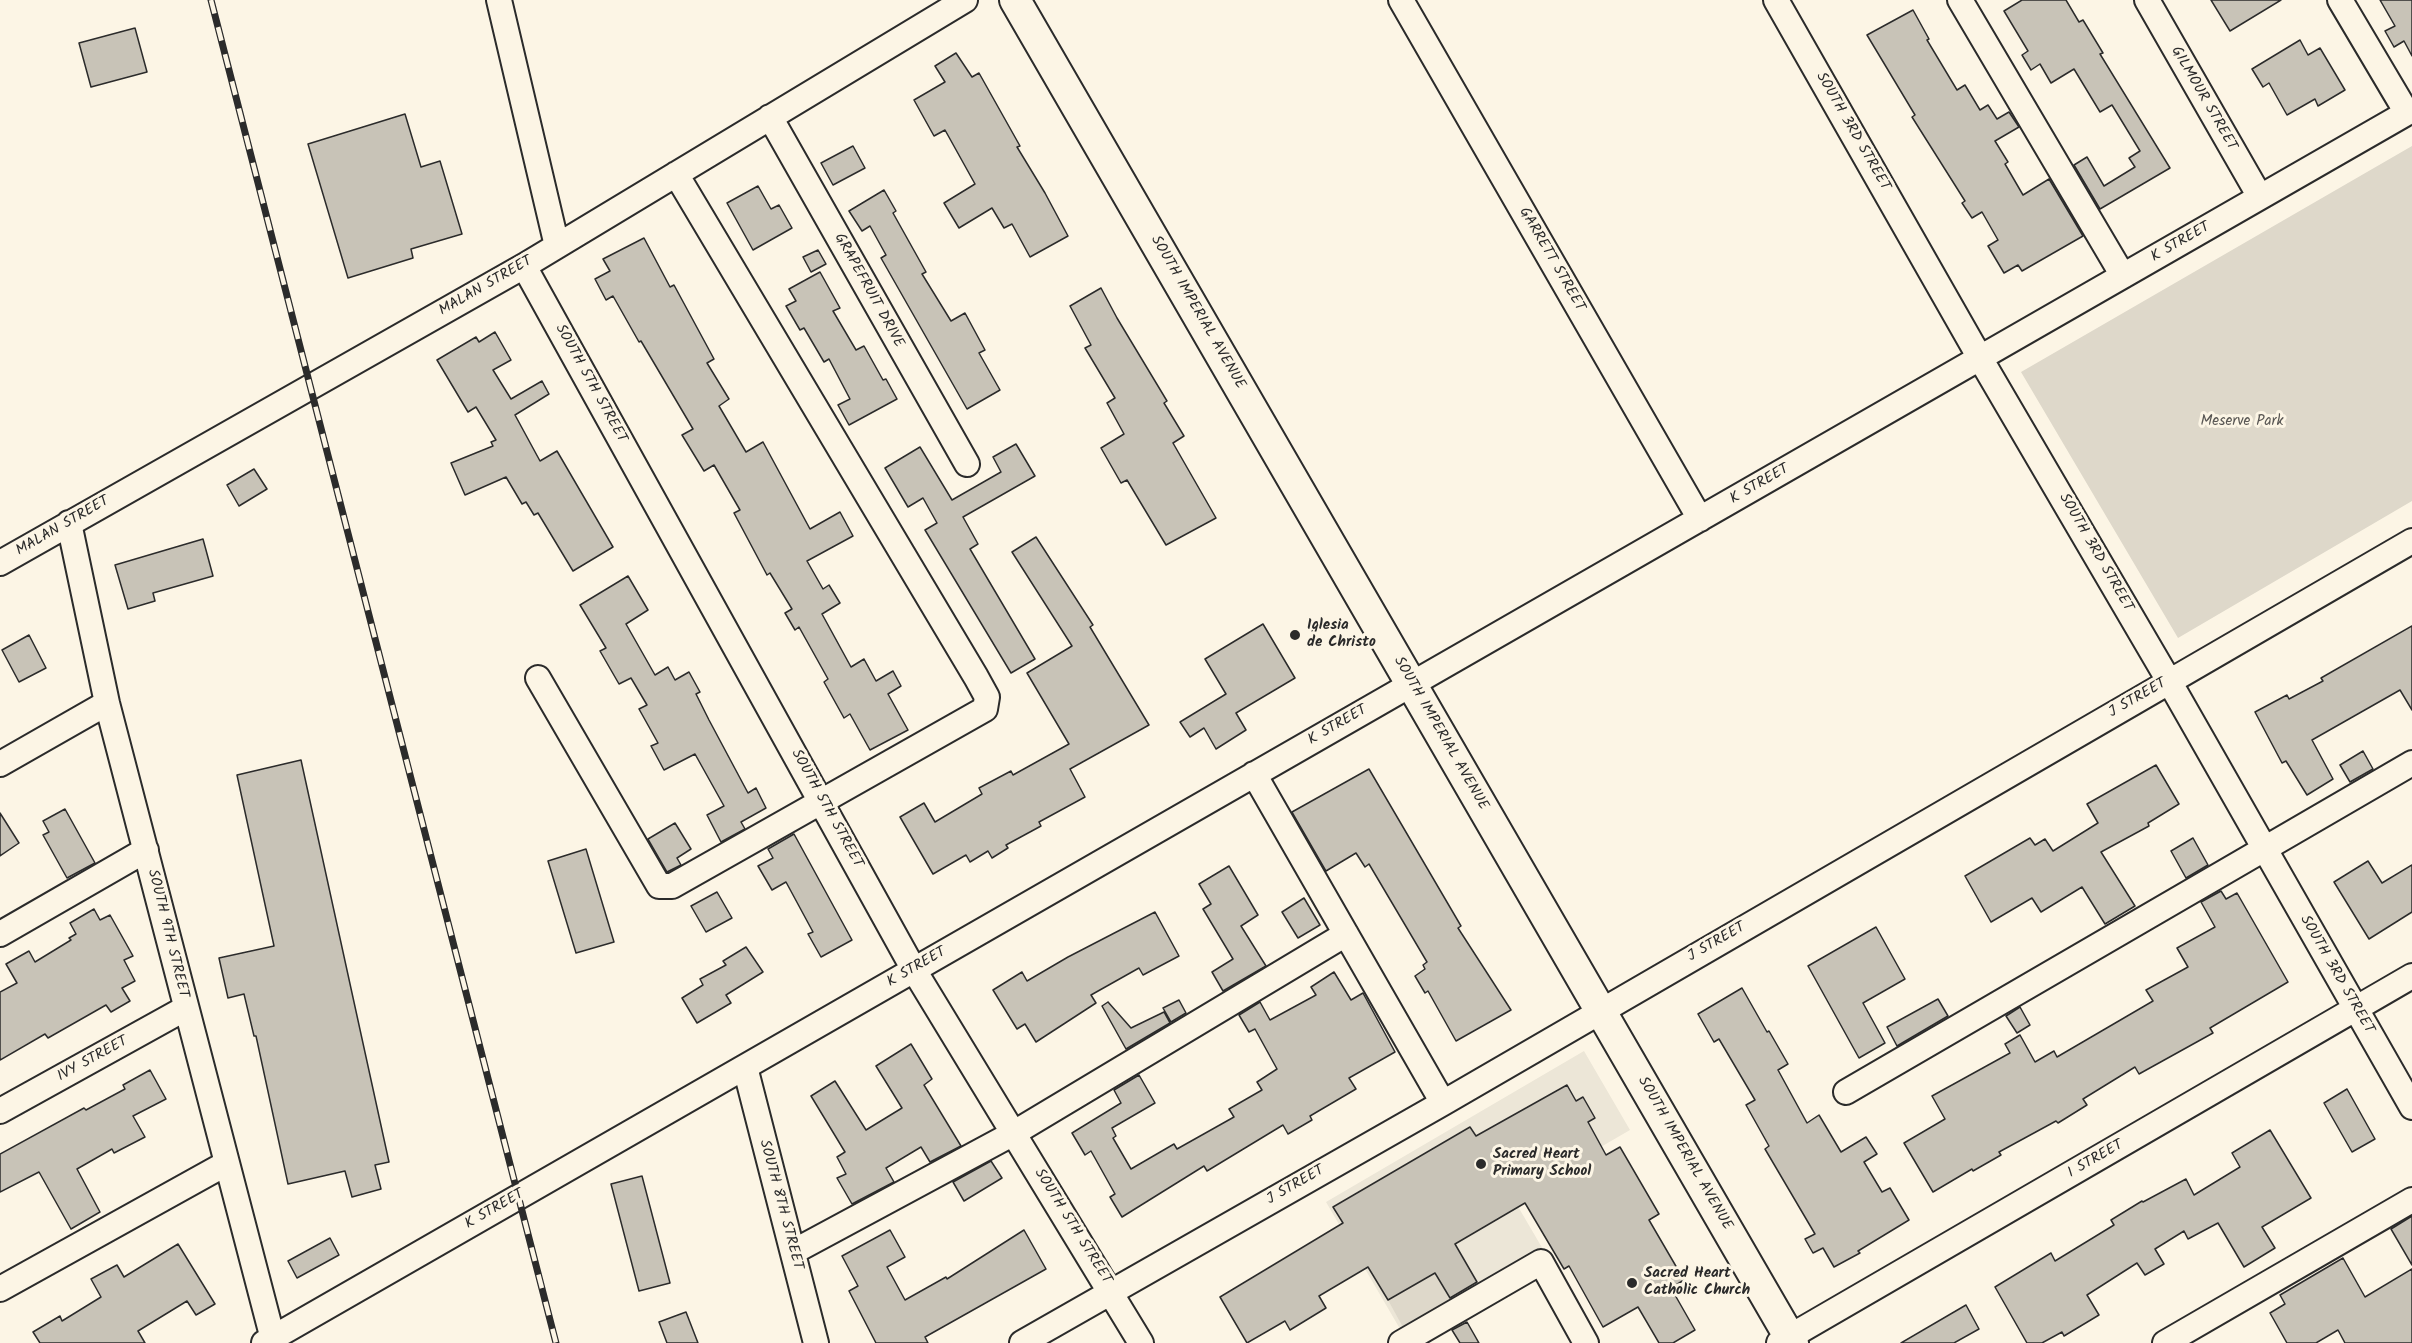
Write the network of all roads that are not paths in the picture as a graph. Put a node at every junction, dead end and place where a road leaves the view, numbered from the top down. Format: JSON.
{"nodes":[{"id":1,"x":499,"y":0,"type":"edge"},
{"id":2,"x":965,"y":0,"type":"edge"},
{"id":3,"x":1015,"y":0,"type":"edge"},
{"id":4,"x":1401,"y":0,"type":"edge"},
{"id":5,"x":1776,"y":0,"type":"edge"},
{"id":6,"x":1960,"y":0,"type":"edge"},
{"id":7,"x":2147,"y":0,"type":"edge"},
{"id":8,"x":2340,"y":0,"type":"edge"},
{"id":9,"x":2410,"y":112,"type":"edge"},
{"id":10,"x":770,"y":117,"type":"junction"},
{"id":11,"x":676,"y":174,"type":"junction"},
{"id":12,"x":2260,"y":197,"type":"junction"},
{"id":13,"x":557,"y":246,"type":"junction"},
{"id":14,"x":524,"y":266,"type":"junction"},
{"id":15,"x":2123,"y":276,"type":"junction"},
{"id":16,"x":1980,"y":358,"type":"junction"},
{"id":17,"x":967,"y":464,"type":"dead end"},
{"id":18,"x":1700,"y":519,"type":"junction"},
{"id":19,"x":69,"y":524,"type":"junction"},
{"id":20,"x":2412,"y":541,"type":"edge"},
{"id":21,"x":0,"y":563,"type":"edge"},
{"id":22,"x":538,"y":678,"type":"dead end"},
{"id":23,"x":2169,"y":681,"type":"junction"},
{"id":24,"x":1412,"y":684,"type":"junction"},
{"id":25,"x":108,"y":703,"type":"junction"},
{"id":26,"x":2412,"y":763,"type":"edge"},
{"id":27,"x":0,"y":764,"type":"edge"},
{"id":28,"x":1254,"y":774,"type":"junction"},
{"id":29,"x":822,"y":801,"type":"junction"},
{"id":30,"x":2264,"y":848,"type":"junction"},
{"id":31,"x":146,"y":850,"type":"junction"},
{"id":32,"x":0,"y":934,"type":"edge"},
{"id":33,"x":1346,"y":934,"type":"junction"},
{"id":34,"x":914,"y":970,"type":"junction"},
{"id":35,"x":2412,"y":976,"type":"edge"},
{"id":36,"x":186,"y":1008,"type":"junction"},
{"id":37,"x":2355,"y":1009,"type":"junction"},
{"id":38,"x":1601,"y":1011,"type":"junction"},
{"id":39,"x":745,"y":1067,"type":"junction"},
{"id":40,"x":1846,"y":1092,"type":"dead end"},
{"id":41,"x":1443,"y":1102,"type":"junction"},
{"id":42,"x":2412,"y":1107,"type":"edge"},
{"id":43,"x":0,"y":1112,"type":"edge"},
{"id":44,"x":1014,"y":1133,"type":"junction"},
{"id":45,"x":227,"y":1163,"type":"junction"},
{"id":46,"x":2412,"y":1200,"type":"edge"},
{"id":47,"x":793,"y":1252,"type":"junction"},
{"id":48,"x":0,"y":1289,"type":"edge"},
{"id":49,"x":1111,"y":1291,"type":"junction"},
{"id":50,"x":270,"y":1341,"type":"edge"},
{"id":51,"x":1787,"y":1341,"type":"edge"},
{"id":52,"x":816,"y":1343,"type":"edge"},
{"id":53,"x":1022,"y":1343,"type":"edge"},
{"id":54,"x":1141,"y":1343,"type":"edge"},
{"id":55,"x":1401,"y":1343,"type":"edge"},
{"id":56,"x":1586,"y":1343,"type":"edge"},
{"id":57,"x":2164,"y":1343,"type":"edge"}],
"edges":[{"from":1,"to":13,"type":"street"},
{"from":2,"to":10,"type":"street","name":"MALAN STREET"},
{"from":3,"to":24,"type":"main road","name":"SOUTH IMPERIAL AVENUE"},
{"from":4,"to":18,"type":"street","name":"GARRETT STREET"},
{"from":5,"to":16,"type":"street","name":"SOUTH 3RD STREET"},
{"from":6,"to":15,"type":"street"},
{"from":7,"to":12,"type":"street","name":"GILMOUR STREET"},
{"from":8,"to":9,"type":"street"},
{"from":9,"to":12,"type":"street","name":"K STREET"},
{"from":10,"to":11,"type":"street","name":"MALAN STREET"},
{"from":10,"to":17,"type":"street","name":"GRAPEFRUIT DRIVE"},
{"from":11,"to":13,"type":"street","name":"MALAN STREET"},
{"from":11,"to":29,"type":"street"},
{"from":12,"to":15,"type":"street","name":"K STREET"},
{"from":13,"to":14,"type":"street","name":"MALAN STREET"},
{"from":14,"to":19,"type":"street","name":"MALAN STREET"},
{"from":14,"to":29,"type":"street","name":"SOUTH 5TH STREET"},
{"from":15,"to":16,"type":"street","name":"K STREET"},
{"from":16,"to":18,"type":"street","name":"K STREET"},
{"from":16,"to":23,"type":"street","name":"SOUTH 3RD STREET"},
{"from":18,"to":24,"type":"street","name":"K STREET"},
{"from":19,"to":21,"type":"street","name":"MALAN STREET"},
{"from":19,"to":25,"type":"street","name":"SOUTH 9TH STREET"},
{"from":20,"to":23,"type":"street","name":"J STREET"},
{"from":22,"to":29,"type":"street"},
{"from":23,"to":30,"type":"street","name":"SOUTH 3RD STREET"},
{"from":23,"to":38,"type":"street","name":"J STREET"},
{"from":24,"to":28,"type":"street","name":"K STREET"},
{"from":24,"to":38,"type":"main road","name":"SOUTH IMPERIAL AVENUE"},
{"from":25,"to":27,"type":"street"},
{"from":25,"to":31,"type":"street","name":"SOUTH 9TH STREET"},
{"from":26,"to":30,"type":"street"},
{"from":28,"to":33,"type":"street"},
{"from":28,"to":34,"type":"street","name":"K STREET"},
{"from":29,"to":34,"type":"street","name":"SOUTH 5TH STREET"},
{"from":30,"to":37,"type":"street","name":"SOUTH 3RD STREET"},
{"from":30,"to":40,"type":"street"},
{"from":31,"to":32,"type":"street"},
{"from":31,"to":36,"type":"street","name":"SOUTH 9TH STREET"},
{"from":33,"to":41,"type":"street"},
{"from":33,"to":44,"type":"street"},
{"from":34,"to":39,"type":"street","name":"K STREET"},
{"from":34,"to":44,"type":"street","name":"SOUTH 5TH STREET"},
{"from":35,"to":37,"type":"street","name":"I STREET"},
{"from":36,"to":43,"type":"street","name":"IVY STREET"},
{"from":36,"to":45,"type":"street","name":"SOUTH 9TH STREET"},
{"from":37,"to":42,"type":"street","name":"SOUTH 3RD STREET"},
{"from":37,"to":51,"type":"street","name":"I STREET"},
{"from":38,"to":41,"type":"street","name":"J STREET"},
{"from":38,"to":51,"type":"main road","name":"SOUTH IMPERIAL AVENUE"},
{"from":39,"to":47,"type":"street","name":"SOUTH 8TH STREET"},
{"from":39,"to":50,"type":"street","name":"K STREET"},
{"from":41,"to":49,"type":"street","name":"J STREET"},
{"from":44,"to":47,"type":"street"},
{"from":44,"to":49,"type":"street","name":"SOUTH 5TH STREET"},
{"from":45,"to":48,"type":"street"},
{"from":45,"to":50,"type":"street","name":"SOUTH 9TH STREET"},
{"from":46,"to":57,"type":"street"},
{"from":47,"to":52,"type":"street","name":"SOUTH 8TH STREET"},
{"from":49,"to":53,"type":"street","name":"J STREET"},
{"from":49,"to":54,"type":"street","name":"SOUTH 5TH STREET"},
{"from":55,"to":56,"type":"street"}]}
